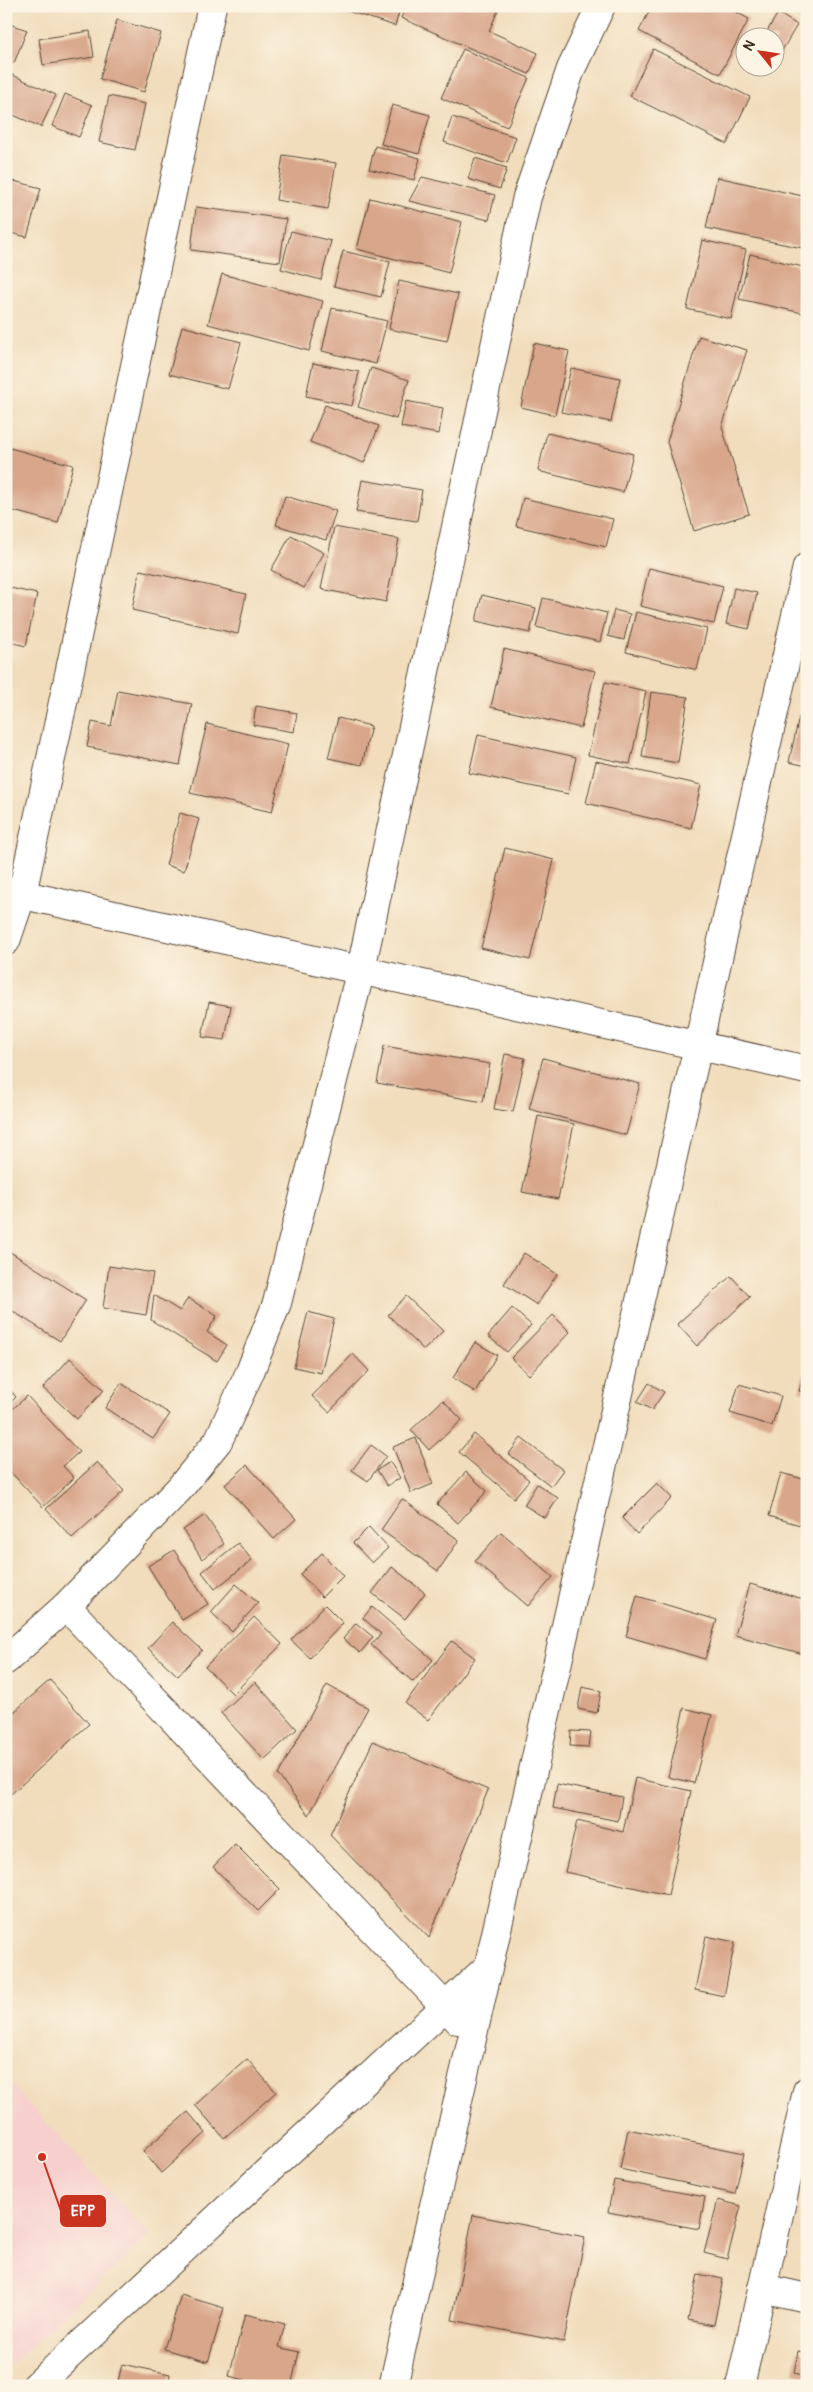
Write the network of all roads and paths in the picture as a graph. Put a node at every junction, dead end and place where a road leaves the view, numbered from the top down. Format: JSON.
{"nodes":[{"id":1,"x":212,"y":6,"type":"edge"},
{"id":2,"x":602,"y":6,"type":"edge"},
{"id":3,"x":807,"y":567,"type":"edge"},
{"id":4,"x":14,"y":892,"type":"edge"},
{"id":5,"x":6,"y":941,"type":"edge"},
{"id":6,"x":361,"y":969,"type":"junction"},
{"id":7,"x":698,"y":1045,"type":"junction"},
{"id":8,"x":807,"y":1070,"type":"edge"},
{"id":9,"x":66,"y":1606,"type":"junction"},
{"id":10,"x":6,"y":1660,"type":"edge"},
{"id":11,"x":488,"y":1967,"type":"junction"},
{"id":12,"x":445,"y":2007,"type":"junction"},
{"id":13,"x":473,"y":2035,"type":"junction"},
{"id":14,"x":807,"y":2091,"type":"edge"},
{"id":15,"x":762,"y":2288,"type":"junction"},
{"id":16,"x":807,"y":2298,"type":"edge"},
{"id":17,"x":36,"y":2386,"type":"edge"},
{"id":18,"x":393,"y":2386,"type":"edge"},
{"id":19,"x":740,"y":2386,"type":"edge"}],
"edges":[{"from":1,"to":4,"type":"street"},
{"from":2,"to":6,"type":"street"},
{"from":3,"to":7,"type":"street"},
{"from":4,"to":5,"type":"street"},
{"from":4,"to":6,"type":"street"},
{"from":6,"to":7,"type":"street"},
{"from":6,"to":9,"type":"street"},
{"from":7,"to":8,"type":"street"},
{"from":7,"to":11,"type":"street"},
{"from":9,"to":10,"type":"street"},
{"from":9,"to":12,"type":"street"},
{"from":11,"to":12,"type":"street"},
{"from":11,"to":13,"type":"street"},
{"from":12,"to":13,"type":"street"},
{"from":12,"to":17,"type":"street"},
{"from":13,"to":18,"type":"street"},
{"from":14,"to":15,"type":"street"},
{"from":15,"to":16,"type":"street"},
{"from":15,"to":19,"type":"street"}]}
